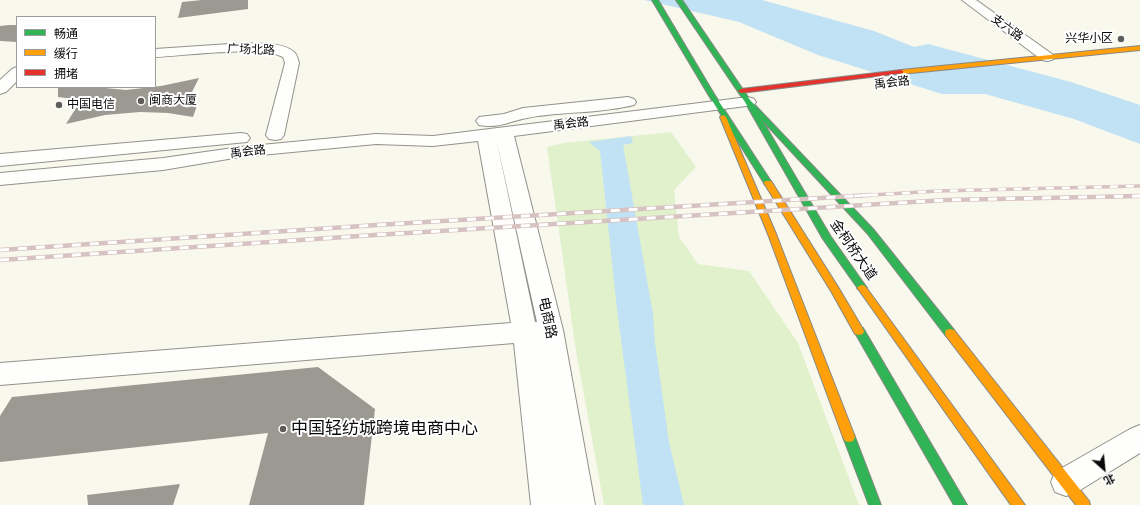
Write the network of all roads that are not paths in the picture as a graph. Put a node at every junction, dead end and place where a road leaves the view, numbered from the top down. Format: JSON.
{"nodes":[{"id":1,"x":655,"y":0,"type":"edge"},
{"id":2,"x":679,"y":0,"type":"edge"},
{"id":3,"x":968,"y":0,"type":"edge"},
{"id":4,"x":1140,"y":48,"type":"edge"},
{"id":5,"x":156,"y":54,"type":"edge"},
{"id":6,"x":1140,"y":55,"type":"edge"},
{"id":7,"x":1047,"y":57,"type":"junction"},
{"id":8,"x":13,"y":67,"type":"edge"},
{"id":9,"x":932,"y":78,"type":"dead end"},
{"id":10,"x":0,"y":89,"type":"edge"},
{"id":11,"x":751,"y":98,"type":"junction"},
{"id":12,"x":714,"y":100,"type":"junction"},
{"id":13,"x":495,"y":134,"type":"junction"},
{"id":14,"x":275,"y":135,"type":"junction"},
{"id":15,"x":0,"y":160,"type":"edge"},
{"id":16,"x":0,"y":179,"type":"edge"},
{"id":17,"x":551,"y":330,"type":"junction"},
{"id":18,"x":525,"y":331,"type":"junction"},
{"id":19,"x":0,"y":374,"type":"edge"},
{"id":20,"x":1140,"y":438,"type":"edge"},
{"id":21,"x":1066,"y":482,"type":"junction"},
{"id":22,"x":547,"y":505,"type":"edge"},
{"id":23,"x":579,"y":505,"type":"edge"},
{"id":24,"x":875,"y":505,"type":"edge"},
{"id":25,"x":961,"y":505,"type":"edge"},
{"id":26,"x":1019,"y":505,"type":"edge"},
{"id":27,"x":1084,"y":505,"type":"edge"}],
"edges":[{"from":1,"to":12,"type":"street"},
{"from":2,"to":11,"type":"street","name":"金柯桥大道"},
{"from":3,"to":7,"type":"street","name":"支六路"},
{"from":4,"to":7,"type":"street","name":"禹会路"},
{"from":5,"to":14,"type":"street","name":"广场北路"},
{"from":6,"to":9,"type":"street"},
{"from":7,"to":11,"type":"street","name":"禹会路"},
{"from":8,"to":10,"type":"street"},
{"from":11,"to":12,"type":"street","name":"禹会路"},
{"from":11,"to":21,"type":"street"},
{"from":11,"to":26,"type":"street","name":"金柯桥大道"},
{"from":12,"to":13,"type":"street","name":"禹会路"},
{"from":12,"to":14,"type":"street","name":"禹会路"},
{"from":12,"to":24,"type":"street"},
{"from":12,"to":25,"type":"street"},
{"from":13,"to":16,"type":"street","name":"禹会路"},
{"from":13,"to":17,"type":"street","name":"电商路"},
{"from":13,"to":18,"type":"street","name":"电商路"},
{"from":14,"to":15,"type":"street","name":"禹会路"},
{"from":17,"to":18,"type":"street"},
{"from":17,"to":23,"type":"street","name":"电商路"},
{"from":18,"to":19,"type":"street"},
{"from":18,"to":22,"type":"street","name":"电商路"},
{"from":20,"to":21,"type":"street"},
{"from":21,"to":27,"type":"street"}]}
